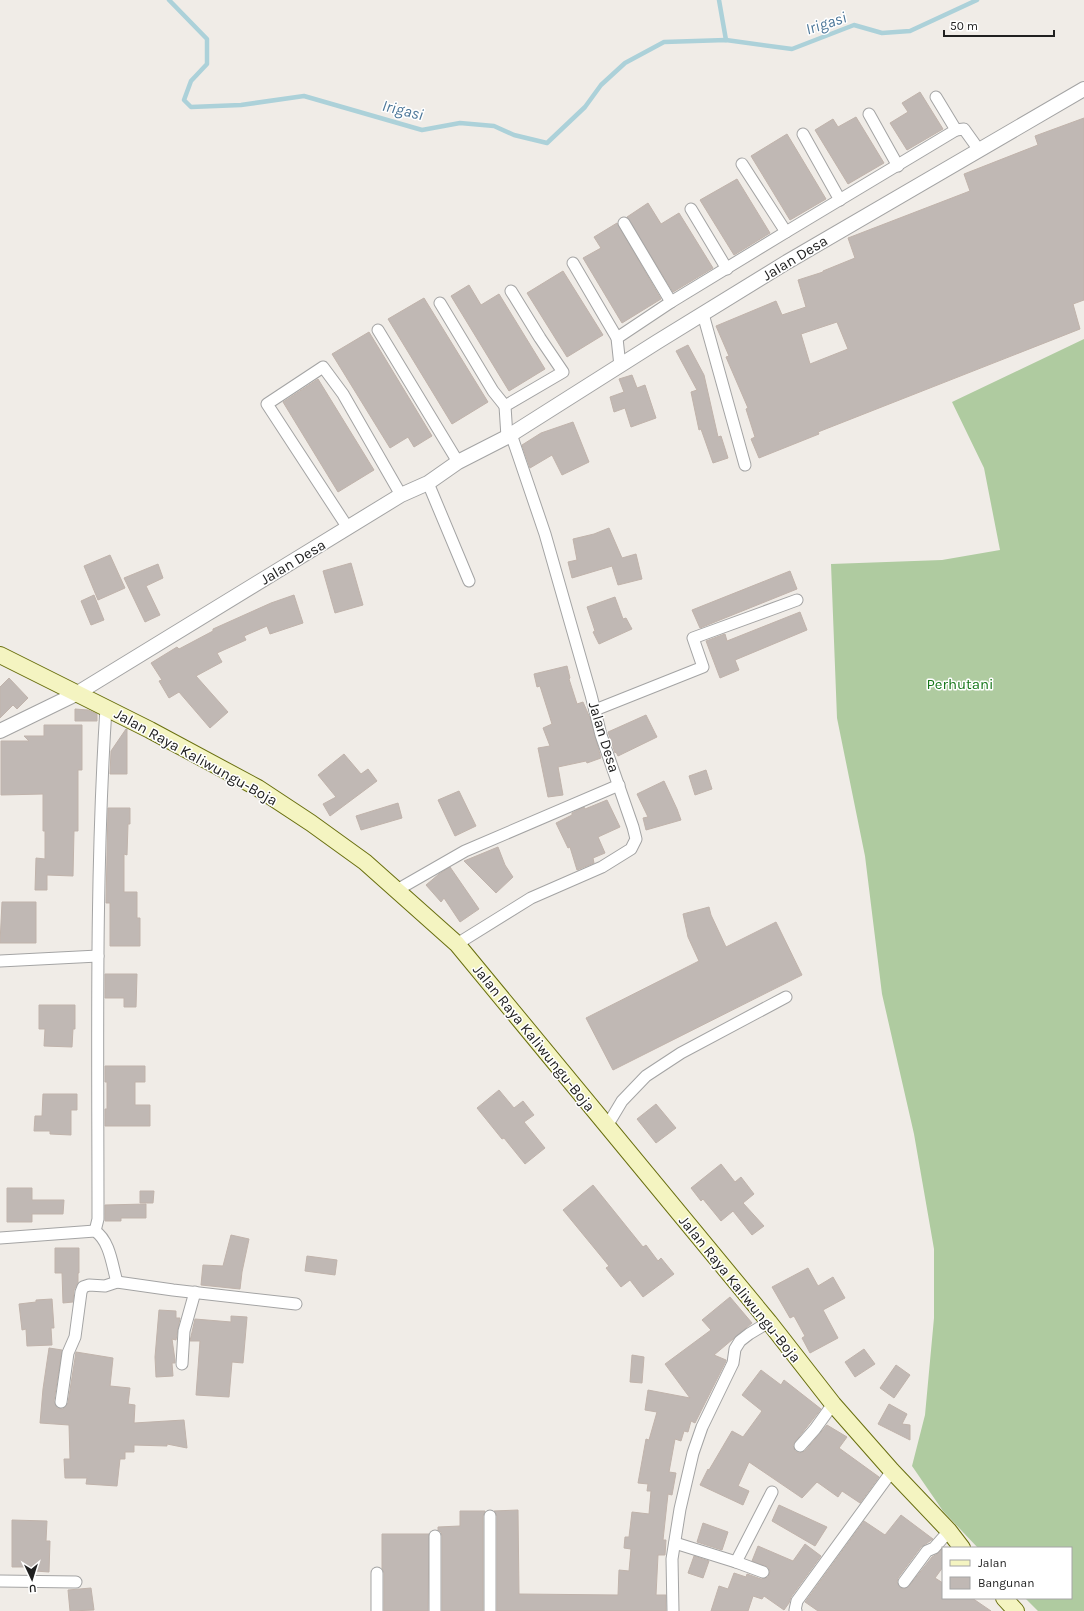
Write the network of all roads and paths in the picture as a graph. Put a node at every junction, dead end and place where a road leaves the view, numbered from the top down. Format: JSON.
{"nodes":[{"id":1,"x":1084,"y":89,"type":"edge"},
{"id":2,"x":936,"y":97,"type":"dead end"},
{"id":3,"x":869,"y":114,"type":"dead end"},
{"id":4,"x":956,"y":130,"type":"junction"},
{"id":5,"x":803,"y":134,"type":"dead end"},
{"id":6,"x":979,"y":150,"type":"junction"},
{"id":7,"x":742,"y":164,"type":"dead end"},
{"id":8,"x":898,"y":166,"type":"junction"},
{"id":9,"x":840,"y":200,"type":"junction"},
{"id":10,"x":691,"y":209,"type":"dead end"},
{"id":11,"x":624,"y":223,"type":"dead end"},
{"id":12,"x":786,"y":232,"type":"junction"},
{"id":13,"x":573,"y":263,"type":"dead end"},
{"id":14,"x":727,"y":269,"type":"junction"},
{"id":15,"x":511,"y":291,"type":"dead end"},
{"id":16,"x":671,"y":302,"type":"junction"},
{"id":17,"x":440,"y":303,"type":"dead end"},
{"id":18,"x":703,"y":314,"type":"junction"},
{"id":19,"x":378,"y":330,"type":"dead end"},
{"id":20,"x":617,"y":338,"type":"junction"},
{"id":21,"x":620,"y":366,"type":"junction"},
{"id":22,"x":505,"y":406,"type":"junction"},
{"id":23,"x":509,"y":435,"type":"junction"},
{"id":24,"x":458,"y":462,"type":"junction"},
{"id":25,"x":745,"y":466,"type":"dead end"},
{"id":26,"x":428,"y":483,"type":"junction"},
{"id":27,"x":401,"y":495,"type":"junction"},
{"id":28,"x":348,"y":528,"type":"junction"},
{"id":29,"x":469,"y":581,"type":"dead end"},
{"id":30,"x":798,"y":600,"type":"dead end"},
{"id":31,"x":0,"y":655,"type":"edge"},
{"id":32,"x":76,"y":694,"type":"junction"},
{"id":33,"x":106,"y":708,"type":"junction"},
{"id":34,"x":595,"y":710,"type":"junction"},
{"id":35,"x":0,"y":731,"type":"edge"},
{"id":36,"x":619,"y":786,"type":"junction"},
{"id":37,"x":397,"y":890,"type":"junction"},
{"id":38,"x":457,"y":944,"type":"junction"},
{"id":39,"x":98,"y":956,"type":"junction"},
{"id":40,"x":0,"y":961,"type":"edge"},
{"id":41,"x":786,"y":997,"type":"dead end"},
{"id":42,"x":607,"y":1126,"type":"junction"},
{"id":43,"x":95,"y":1231,"type":"junction"},
{"id":44,"x":0,"y":1238,"type":"edge"},
{"id":45,"x":117,"y":1282,"type":"junction"},
{"id":46,"x":195,"y":1292,"type":"junction"},
{"id":47,"x":296,"y":1304,"type":"dead end"},
{"id":48,"x":769,"y":1322,"type":"junction"},
{"id":49,"x":182,"y":1364,"type":"dead end"},
{"id":50,"x":61,"y":1402,"type":"dead end"},
{"id":51,"x":833,"y":1404,"type":"junction"},
{"id":52,"x":800,"y":1446,"type":"dead end"},
{"id":53,"x":892,"y":1471,"type":"junction"},
{"id":54,"x":772,"y":1492,"type":"dead end"},
{"id":55,"x":490,"y":1516,"type":"dead end"},
{"id":56,"x":949,"y":1531,"type":"junction"},
{"id":57,"x":435,"y":1536,"type":"dead end"},
{"id":58,"x":675,"y":1544,"type":"junction"},
{"id":59,"x":961,"y":1547,"type":"edge"},
{"id":60,"x":736,"y":1562,"type":"junction"},
{"id":61,"x":763,"y":1572,"type":"dead end"},
{"id":62,"x":377,"y":1573,"type":"dead end"},
{"id":63,"x":0,"y":1581,"type":"edge"},
{"id":64,"x":76,"y":1582,"type":"dead end"},
{"id":65,"x":904,"y":1582,"type":"dead end"},
{"id":66,"x":1005,"y":1599,"type":"edge"},
{"id":67,"x":377,"y":1611,"type":"edge"},
{"id":68,"x":435,"y":1611,"type":"edge"},
{"id":69,"x":490,"y":1611,"type":"edge"},
{"id":70,"x":673,"y":1611,"type":"edge"},
{"id":71,"x":796,"y":1611,"type":"edge"},
{"id":72,"x":1016,"y":1611,"type":"edge"}],
"edges":[{"from":1,"to":6,"type":"street","name":"Jalan Desa"},
{"from":2,"to":4,"type":"street"},
{"from":3,"to":8,"type":"street"},
{"from":4,"to":6,"type":"street"},
{"from":4,"to":8,"type":"street"},
{"from":5,"to":9,"type":"street"},
{"from":6,"to":18,"type":"street","name":"Jalan Desa"},
{"from":7,"to":12,"type":"street"},
{"from":8,"to":9,"type":"street"},
{"from":9,"to":12,"type":"street"},
{"from":10,"to":14,"type":"street"},
{"from":11,"to":16,"type":"street"},
{"from":12,"to":14,"type":"street"},
{"from":13,"to":20,"type":"street"},
{"from":14,"to":16,"type":"street"},
{"from":15,"to":22,"type":"street"},
{"from":16,"to":20,"type":"street"},
{"from":17,"to":22,"type":"street"},
{"from":18,"to":21,"type":"street","name":"Jalan Desa"},
{"from":18,"to":25,"type":"street"},
{"from":19,"to":24,"type":"street"},
{"from":20,"to":21,"type":"street"},
{"from":21,"to":23,"type":"street","name":"Jalan Desa"},
{"from":22,"to":23,"type":"street"},
{"from":23,"to":24,"type":"street","name":"Jalan Desa"},
{"from":23,"to":34,"type":"street","name":"Jalan Desa"},
{"from":24,"to":26,"type":"street","name":"Jalan Desa"},
{"from":26,"to":27,"type":"street","name":"Jalan Desa"},
{"from":26,"to":29,"type":"street"},
{"from":27,"to":28,"type":"street","name":"Jalan Desa"},
{"from":27,"to":28,"type":"street"},
{"from":28,"to":32,"type":"street","name":"Jalan Desa"},
{"from":30,"to":34,"type":"street"},
{"from":31,"to":32,"type":"main road","name":"Jalan Raya Kaliwungu-Boja"},
{"from":32,"to":33,"type":"main road","name":"Jalan Raya Kaliwungu-Boja"},
{"from":32,"to":35,"type":"street","name":"Jalan Desa"},
{"from":33,"to":37,"type":"main road","name":"Jalan Raya Kaliwungu-Boja"},
{"from":33,"to":39,"type":"street"},
{"from":34,"to":36,"type":"street","name":"Jalan Desa"},
{"from":36,"to":37,"type":"street"},
{"from":36,"to":38,"type":"street","name":"Jalan Desa"},
{"from":37,"to":38,"type":"main road","name":"Jalan Raya Kaliwungu-Boja"},
{"from":38,"to":42,"type":"main road","name":"Jalan Raya Kaliwungu-Boja"},
{"from":39,"to":40,"type":"street"},
{"from":39,"to":43,"type":"street"},
{"from":41,"to":42,"type":"street"},
{"from":42,"to":48,"type":"main road","name":"Jalan Raya Kaliwungu-Boja"},
{"from":43,"to":44,"type":"street"},
{"from":43,"to":45,"type":"street"},
{"from":45,"to":46,"type":"street"},
{"from":45,"to":50,"type":"street"},
{"from":46,"to":47,"type":"street"},
{"from":46,"to":49,"type":"street"},
{"from":48,"to":51,"type":"main road","name":"Jalan Raya Kaliwungu-Boja"},
{"from":48,"to":58,"type":"street"},
{"from":51,"to":52,"type":"street"},
{"from":51,"to":53,"type":"main road","name":"Jalan Raya Kaliwungu-Boja"},
{"from":53,"to":56,"type":"main road","name":"Jalan Raya Kaliwungu-Boja"},
{"from":53,"to":71,"type":"street"},
{"from":54,"to":60,"type":"street"},
{"from":55,"to":69,"type":"street"},
{"from":56,"to":59,"type":"main road","name":"Jalan Raya Kaliwungu-Boja"},
{"from":56,"to":65,"type":"street"},
{"from":57,"to":68,"type":"street"},
{"from":58,"to":60,"type":"street"},
{"from":58,"to":70,"type":"street"},
{"from":60,"to":61,"type":"street"},
{"from":62,"to":67,"type":"street"},
{"from":63,"to":64,"type":"street"},
{"from":66,"to":72,"type":"main road"}]}
